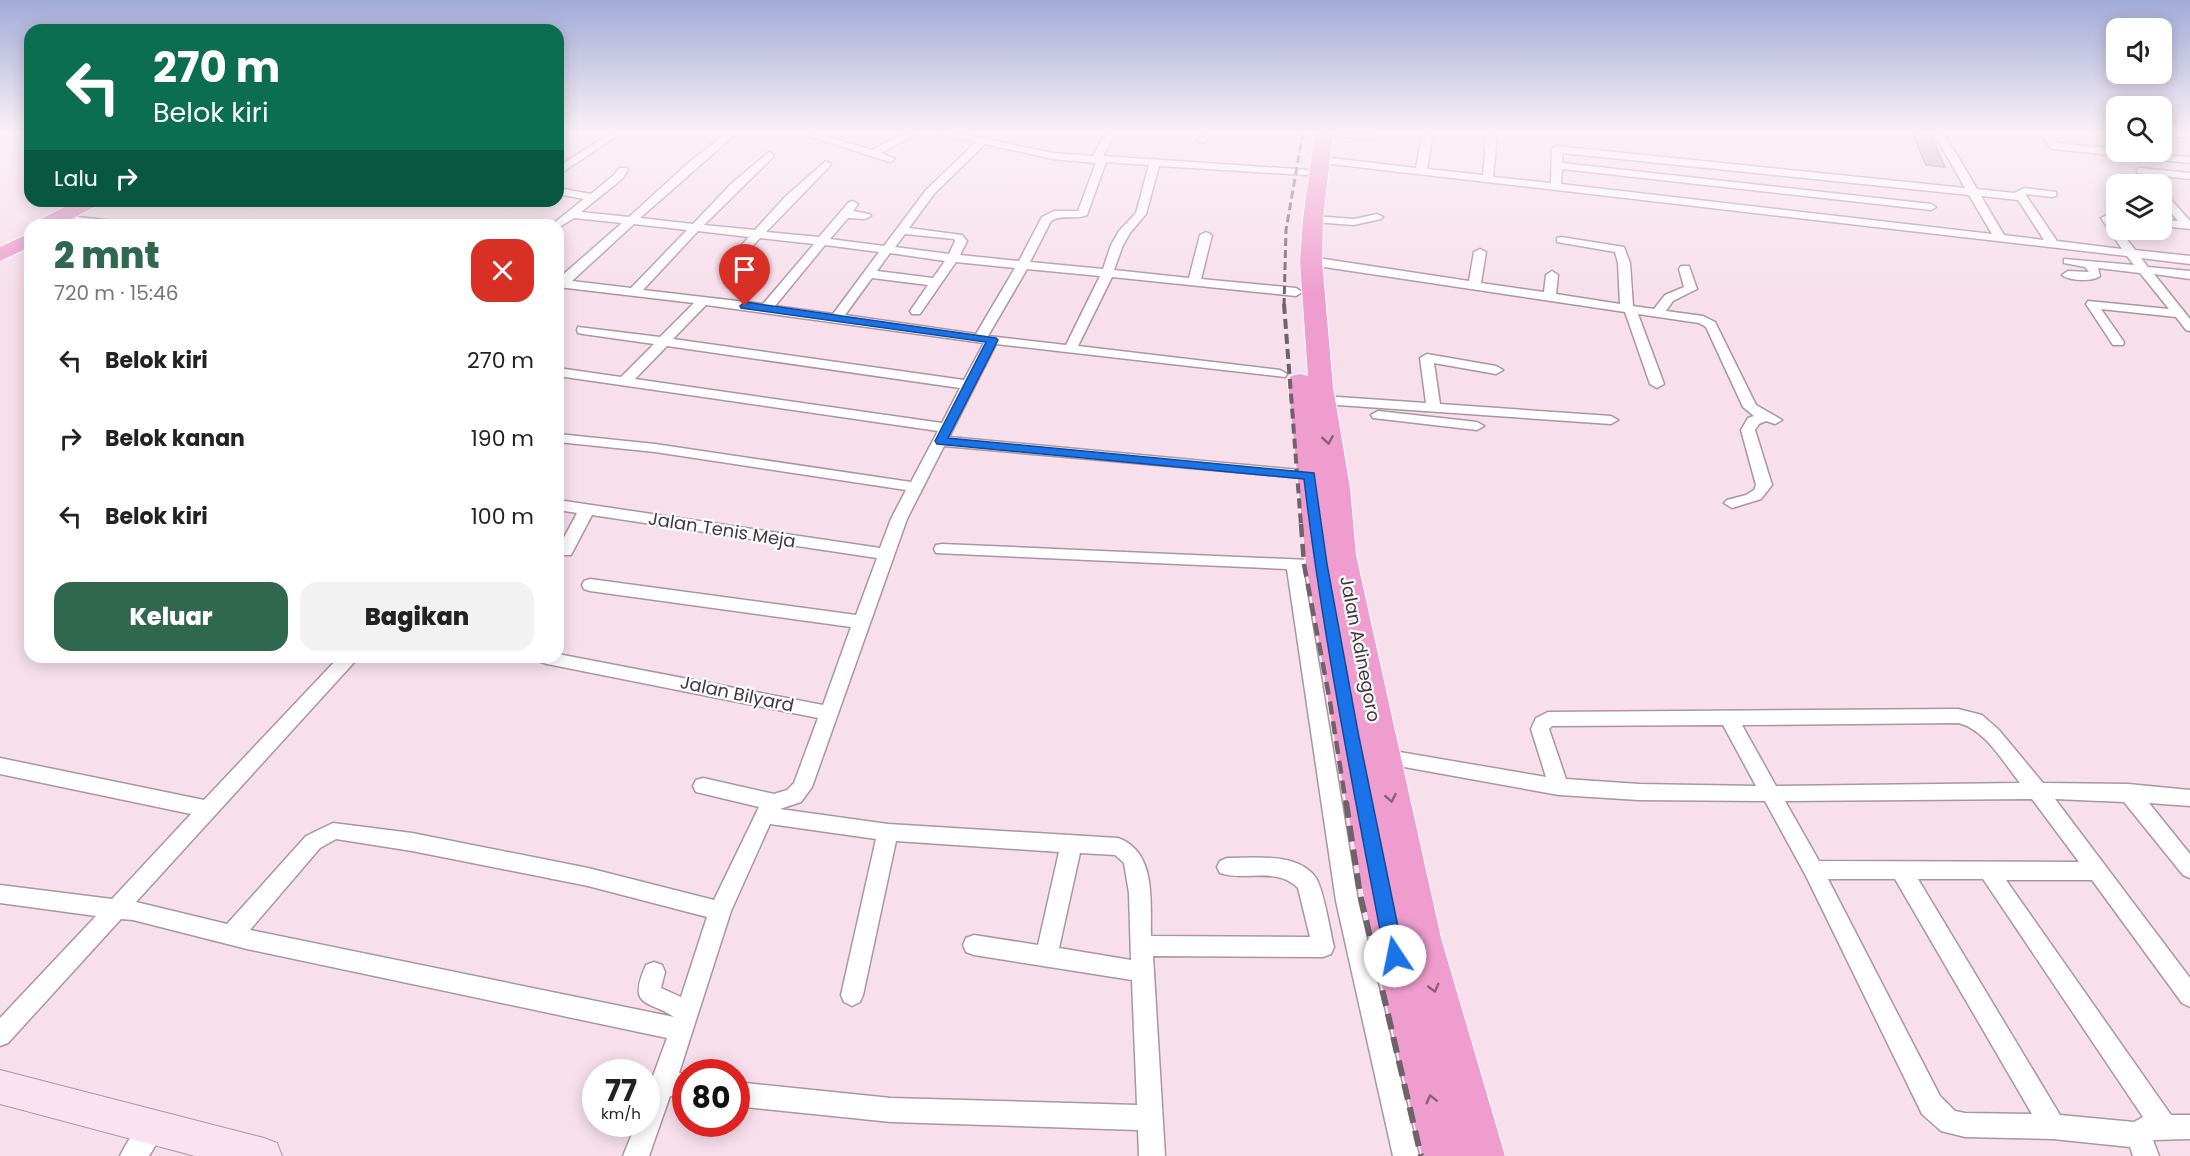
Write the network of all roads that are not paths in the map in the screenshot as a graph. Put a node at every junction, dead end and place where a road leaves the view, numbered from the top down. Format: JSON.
{"nodes":[{"id":1,"x":606,"y":186,"type":"edge"},
{"id":2,"x":670,"y":186,"type":"edge"},
{"id":3,"x":737,"y":186,"type":"edge"},
{"id":4,"x":803,"y":186,"type":"edge"},
{"id":5,"x":936,"y":186,"type":"edge"},
{"id":6,"x":1091,"y":186,"type":"edge"},
{"id":7,"x":1148,"y":186,"type":"edge"},
{"id":8,"x":1310,"y":186,"type":"edge"},
{"id":9,"x":1316,"y":186,"type":"edge"},
{"id":10,"x":1556,"y":186,"type":"edge"},
{"id":11,"x":1738,"y":186,"type":"edge"},
{"id":12,"x":1921,"y":186,"type":"joint"},
{"id":13,"x":1969,"y":186,"type":"edge"},
{"id":14,"x":1747,"y":187,"type":"junction"},
{"id":15,"x":1972,"y":191,"type":"junction"},
{"id":16,"x":564,"y":192,"type":"edge"},
{"id":17,"x":2052,"y":194,"type":"dead end"},
{"id":18,"x":591,"y":197,"type":"junction"},
{"id":19,"x":2022,"y":197,"type":"junction"},
{"id":20,"x":79,"y":207,"type":"edge"},
{"id":21,"x":92,"y":207,"type":"edge"},
{"id":22,"x":1931,"y":207,"type":"junction"},
{"id":23,"x":2172,"y":207,"type":"edge"},
{"id":24,"x":2172,"y":208,"type":"edge"},
{"id":25,"x":1754,"y":209,"type":"junction"},
{"id":26,"x":2190,"y":209,"type":"edge"},
{"id":27,"x":571,"y":214,"type":"junction"},
{"id":28,"x":865,"y":216,"type":"dead end"},
{"id":29,"x":1377,"y":217,"type":"dead end"},
{"id":30,"x":56,"y":219,"type":"edge"},
{"id":31,"x":69,"y":219,"type":"edge"},
{"id":32,"x":1313,"y":219,"type":"junction"},
{"id":33,"x":564,"y":220,"type":"edge"},
{"id":34,"x":633,"y":221,"type":"junction"},
{"id":35,"x":2172,"y":224,"type":"edge"},
{"id":36,"x":2189,"y":226,"type":"edge"},
{"id":37,"x":695,"y":227,"type":"junction"},
{"id":38,"x":901,"y":230,"type":"junction"},
{"id":39,"x":1944,"y":233,"type":"junction"},
{"id":40,"x":759,"y":234,"type":"junction"},
{"id":41,"x":24,"y":235,"type":"edge"},
{"id":42,"x":1206,"y":235,"type":"dead end"},
{"id":43,"x":2000,"y":238,"type":"junction"},
{"id":44,"x":1561,"y":240,"type":"dead end"},
{"id":45,"x":2122,"y":240,"type":"edge"},
{"id":46,"x":822,"y":241,"type":"junction"},
{"id":47,"x":24,"y":242,"type":"edge"},
{"id":48,"x":2052,"y":243,"type":"junction"},
{"id":49,"x":0,"y":247,"type":"edge"},
{"id":50,"x":886,"y":250,"type":"junction"},
{"id":51,"x":1480,"y":252,"type":"dead end"},
{"id":52,"x":2130,"y":252,"type":"junction"},
{"id":53,"x":0,"y":255,"type":"edge"},
{"id":54,"x":953,"y":258,"type":"junction"},
{"id":55,"x":2190,"y":260,"type":"edge"},
{"id":56,"x":733,"y":261,"type":"dead end"},
{"id":57,"x":1311,"y":261,"type":"junction"},
{"id":58,"x":2068,"y":261,"type":"dead end"},
{"id":59,"x":2089,"y":263,"type":"junction"},
{"id":60,"x":1023,"y":265,"type":"junction"},
{"id":61,"x":1684,"y":269,"type":"dead end"},
{"id":62,"x":2144,"y":270,"type":"junction"},
{"id":63,"x":869,"y":274,"type":"junction"},
{"id":64,"x":1107,"y":274,"type":"junction"},
{"id":65,"x":1552,"y":275,"type":"dead end"},
{"id":66,"x":2068,"y":275,"type":"dead end"},
{"id":67,"x":2190,"y":275,"type":"edge"},
{"id":68,"x":564,"y":281,"type":"edge"},
{"id":69,"x":936,"y":282,"type":"junction"},
{"id":70,"x":1194,"y":283,"type":"junction"},
{"id":71,"x":564,"y":284,"type":"edge"},
{"id":72,"x":1474,"y":286,"type":"junction"},
{"id":73,"x":634,"y":292,"type":"junction"},
{"id":74,"x":1296,"y":292,"type":"junction"},
{"id":75,"x":1549,"y":298,"type":"junction"},
{"id":76,"x":704,"y":300,"type":"junction"},
{"id":77,"x":766,"y":308,"type":"junction"},
{"id":78,"x":916,"y":310,"type":"dead end"},
{"id":79,"x":1629,"y":310,"type":"junction"},
{"id":80,"x":1657,"y":314,"type":"junction"},
{"id":81,"x":2180,"y":314,"type":"junction"},
{"id":82,"x":837,"y":317,"type":"junction"},
{"id":83,"x":2190,"y":327,"type":"edge"},
{"id":84,"x":584,"y":330,"type":"dead end"},
{"id":85,"x":986,"y":339,"type":"junction"},
{"id":86,"x":666,"y":341,"type":"junction"},
{"id":87,"x":2118,"y":342,"type":"dead end"},
{"id":88,"x":1070,"y":350,"type":"junction"},
{"id":89,"x":1496,"y":370,"type":"dead end"},
{"id":90,"x":564,"y":373,"type":"edge"},
{"id":91,"x":625,"y":381,"type":"junction"},
{"id":92,"x":1309,"y":384,"type":"junction"},
{"id":93,"x":1658,"y":384,"type":"dead end"},
{"id":94,"x":968,"y":385,"type":"junction"},
{"id":95,"x":1434,"y":408,"type":"junction"},
{"id":96,"x":1611,"y":420,"type":"dead end"},
{"id":97,"x":1477,"y":426,"type":"dead end"},
{"id":98,"x":944,"y":434,"type":"junction"},
{"id":99,"x":564,"y":439,"type":"edge"},
{"id":100,"x":1310,"y":476,"type":"junction"},
{"id":101,"x":914,"y":487,"type":"junction"},
{"id":102,"x":1732,"y":503,"type":"dead end"},
{"id":103,"x":564,"y":506,"type":"edge"},
{"id":104,"x":587,"y":510,"type":"junction"},
{"id":105,"x":942,"y":549,"type":"dead end"},
{"id":106,"x":565,"y":551,"type":"dead end"},
{"id":107,"x":885,"y":554,"type":"junction"},
{"id":108,"x":1264,"y":558,"type":"junction"},
{"id":109,"x":1311,"y":561,"type":"junction"},
{"id":110,"x":590,"y":585,"type":"dead end"},
{"id":111,"x":861,"y":622,"type":"junction"},
{"id":112,"x":564,"y":661,"type":"edge"},
{"id":113,"x":344,"y":663,"type":"edge"},
{"id":114,"x":830,"y":713,"type":"junction"},
{"id":115,"x":1729,"y":719,"type":"junction"},
{"id":116,"x":1382,"y":756,"type":"junction"},
{"id":117,"x":0,"y":766,"type":"edge"},
{"id":118,"x":703,"y":786,"type":"dead end"},
{"id":119,"x":1559,"y":787,"type":"junction"},
{"id":120,"x":2037,"y":790,"type":"junction"},
{"id":121,"x":2128,"y":792,"type":"junction"},
{"id":122,"x":1768,"y":793,"type":"junction"},
{"id":123,"x":2190,"y":798,"type":"edge"},
{"id":124,"x":769,"y":808,"type":"junction"},
{"id":125,"x":208,"y":809,"type":"junction"},
{"id":126,"x":888,"y":832,"type":"junction"},
{"id":127,"x":1071,"y":845,"type":"junction"},
{"id":128,"x":1227,"y":867,"type":"dead end"},
{"id":129,"x":2190,"y":869,"type":"edge"},
{"id":130,"x":1813,"y":870,"type":"junction"},
{"id":131,"x":1901,"y":870,"type":"junction"},
{"id":132,"x":1988,"y":870,"type":"junction"},
{"id":133,"x":2097,"y":871,"type":"junction"},
{"id":134,"x":0,"y":894,"type":"edge"},
{"id":135,"x":116,"y":909,"type":"junction"},
{"id":136,"x":720,"y":911,"type":"junction"},
{"id":137,"x":232,"y":935,"type":"junction"},
{"id":138,"x":974,"y":945,"type":"dead end"},
{"id":139,"x":1141,"y":946,"type":"junction"},
{"id":140,"x":1046,"y":957,"type":"junction"},
{"id":141,"x":654,"y":972,"type":"dead end"},
{"id":142,"x":1144,"y":972,"type":"junction"},
{"id":143,"x":852,"y":995,"type":"dead end"},
{"id":144,"x":2190,"y":996,"type":"edge"},
{"id":145,"x":685,"y":1021,"type":"junction"},
{"id":146,"x":0,"y":1035,"type":"edge"},
{"id":147,"x":679,"y":1059,"type":"edge"},
{"id":148,"x":0,"y":1087,"type":"edge"},
{"id":149,"x":672,"y":1090,"type":"edge"},
{"id":150,"x":750,"y":1096,"type":"edge"},
{"id":151,"x":1150,"y":1118,"type":"junction"},
{"id":152,"x":2053,"y":1127,"type":"junction"},
{"id":153,"x":2190,"y":1127,"type":"edge"},
{"id":154,"x":155,"y":1128,"type":"junction"},
{"id":155,"x":2165,"y":1128,"type":"junction"},
{"id":156,"x":2143,"y":1146,"type":"edge"},
{"id":157,"x":133,"y":1156,"type":"edge"},
{"id":158,"x":264,"y":1156,"type":"edge"},
{"id":159,"x":636,"y":1156,"type":"edge"},
{"id":160,"x":1152,"y":1156,"type":"edge"},
{"id":161,"x":1406,"y":1156,"type":"edge"},
{"id":162,"x":1445,"y":1156,"type":"edge"},
{"id":163,"x":1482,"y":1156,"type":"edge"}],
"edges":[{"from":1,"to":18,"type":"street"},
{"from":2,"to":34,"type":"street"},
{"from":3,"to":37,"type":"street"},
{"from":4,"to":40,"type":"street"},
{"from":5,"to":38,"type":"street"},
{"from":6,"to":60,"type":"street"},
{"from":7,"to":64,"type":"street"},
{"from":8,"to":74,"type":"highway"},
{"from":9,"to":32,"type":"highway","name":"Jalan Adinegoro"},
{"from":10,"to":25,"type":"street"},
{"from":11,"to":14,"type":"street"},
{"from":12,"to":15,"type":"street"},
{"from":12,"to":22,"type":"street"},
{"from":13,"to":15,"type":"street"},
{"from":14,"to":22,"type":"street"},
{"from":14,"to":25,"type":"street"},
{"from":15,"to":19,"type":"street"},
{"from":15,"to":43,"type":"street"},
{"from":16,"to":18,"type":"street"},
{"from":17,"to":19,"type":"street"},
{"from":18,"to":27,"type":"street"},
{"from":19,"to":48,"type":"street"},
{"from":20,"to":30,"type":"highway"},
{"from":21,"to":31,"type":"highway"},
{"from":22,"to":39,"type":"street"},
{"from":23,"to":26,"type":"street"},
{"from":24,"to":36,"type":"street"},
{"from":25,"to":39,"type":"street"},
{"from":27,"to":33,"type":"street"},
{"from":27,"to":34,"type":"street"},
{"from":28,"to":46,"type":"street"},
{"from":29,"to":32,"type":"street"},
{"from":32,"to":57,"type":"highway","name":"Jalan Adinegoro"},
{"from":34,"to":37,"type":"street"},
{"from":34,"to":68,"type":"street"},
{"from":35,"to":36,"type":"street"},
{"from":37,"to":40,"type":"street"},
{"from":37,"to":73,"type":"street"},
{"from":38,"to":50,"type":"street"},
{"from":38,"to":54,"type":"street"},
{"from":39,"to":43,"type":"street"},
{"from":40,"to":46,"type":"street"},
{"from":40,"to":56,"type":"street"},
{"from":41,"to":49,"type":"highway"},
{"from":42,"to":70,"type":"street"},
{"from":43,"to":48,"type":"street"},
{"from":44,"to":79,"type":"street"},
{"from":45,"to":52,"type":"street"},
{"from":46,"to":50,"type":"street"},
{"from":46,"to":77,"type":"street"},
{"from":47,"to":53,"type":"highway"},
{"from":48,"to":52,"type":"street"},
{"from":50,"to":54,"type":"street"},
{"from":50,"to":63,"type":"street"},
{"from":51,"to":72,"type":"street"},
{"from":52,"to":55,"type":"street"},
{"from":52,"to":62,"type":"street"},
{"from":54,"to":60,"type":"street"},
{"from":54,"to":69,"type":"street"},
{"from":57,"to":72,"type":"street"},
{"from":57,"to":92,"type":"highway","name":"Jalan Adinegoro"},
{"from":58,"to":59,"type":"street"},
{"from":59,"to":62,"type":"street"},
{"from":59,"to":66,"type":"street"},
{"from":60,"to":64,"type":"street"},
{"from":60,"to":85,"type":"street"},
{"from":61,"to":80,"type":"street"},
{"from":62,"to":67,"type":"street"},
{"from":62,"to":81,"type":"street"},
{"from":63,"to":69,"type":"street"},
{"from":63,"to":82,"type":"street"},
{"from":64,"to":70,"type":"street"},
{"from":64,"to":88,"type":"street"},
{"from":65,"to":75,"type":"street"},
{"from":69,"to":78,"type":"street"},
{"from":70,"to":74,"type":"street"},
{"from":71,"to":73,"type":"street"},
{"from":72,"to":75,"type":"street"},
{"from":73,"to":76,"type":"street"},
{"from":74,"to":92,"type":"highway"},
{"from":75,"to":79,"type":"street"},
{"from":76,"to":77,"type":"street"},
{"from":76,"to":86,"type":"street"},
{"from":77,"to":82,"type":"street"},
{"from":79,"to":80,"type":"street"},
{"from":79,"to":93,"type":"street"},
{"from":80,"to":102,"type":"street"},
{"from":81,"to":83,"type":"street"},
{"from":81,"to":87,"type":"street"},
{"from":82,"to":85,"type":"street"},
{"from":84,"to":86,"type":"street"},
{"from":85,"to":88,"type":"street"},
{"from":85,"to":94,"type":"street"},
{"from":86,"to":91,"type":"street"},
{"from":86,"to":94,"type":"street"},
{"from":88,"to":92,"type":"street"},
{"from":89,"to":95,"type":"street"},
{"from":90,"to":91,"type":"street"},
{"from":91,"to":98,"type":"street"},
{"from":92,"to":95,"type":"street"},
{"from":92,"to":97,"type":"street"},
{"from":92,"to":100,"type":"highway"},
{"from":92,"to":116,"type":"highway","name":"Jalan Adinegoro","one_way":true},
{"from":94,"to":98,"type":"street"},
{"from":95,"to":96,"type":"street"},
{"from":98,"to":100,"type":"street"},
{"from":98,"to":101,"type":"street"},
{"from":99,"to":101,"type":"street"},
{"from":100,"to":109,"type":"highway"},
{"from":101,"to":107,"type":"street"},
{"from":103,"to":104,"type":"street","name":"Jalan Tenis Meja"},
{"from":104,"to":106,"type":"street"},
{"from":104,"to":107,"type":"street","name":"Jalan Tenis Meja"},
{"from":105,"to":108,"type":"street"},
{"from":107,"to":111,"type":"street"},
{"from":108,"to":109,"type":"street"},
{"from":108,"to":109,"type":"street"},
{"from":109,"to":161,"type":"street"},
{"from":162,"to":109,"type":"highway","one_way":true},
{"from":110,"to":111,"type":"street"},
{"from":111,"to":114,"type":"street"},
{"from":112,"to":114,"type":"street","name":"Jalan Bilyard"},
{"from":113,"to":125,"type":"street"},
{"from":114,"to":124,"type":"street"},
{"from":115,"to":119,"type":"street"},
{"from":115,"to":120,"type":"street"},
{"from":115,"to":122,"type":"street"},
{"from":116,"to":119,"type":"street"},
{"from":116,"to":163,"type":"highway","name":"Jalan Adinegoro","one_way":true},
{"from":117,"to":125,"type":"street"},
{"from":118,"to":124,"type":"street"},
{"from":119,"to":122,"type":"street"},
{"from":120,"to":121,"type":"street"},
{"from":120,"to":122,"type":"street"},
{"from":120,"to":133,"type":"street"},
{"from":121,"to":123,"type":"street"},
{"from":121,"to":129,"type":"street"},
{"from":122,"to":130,"type":"street"},
{"from":124,"to":126,"type":"street"},
{"from":124,"to":136,"type":"street"},
{"from":125,"to":135,"type":"street"},
{"from":126,"to":127,"type":"street"},
{"from":126,"to":143,"type":"street"},
{"from":127,"to":139,"type":"street"},
{"from":127,"to":140,"type":"street"},
{"from":128,"to":139,"type":"street"},
{"from":130,"to":131,"type":"street"},
{"from":130,"to":152,"type":"street"},
{"from":131,"to":132,"type":"street"},
{"from":131,"to":152,"type":"street"},
{"from":132,"to":133,"type":"street"},
{"from":132,"to":155,"type":"street"},
{"from":133,"to":144,"type":"street"},
{"from":134,"to":135,"type":"street"},
{"from":135,"to":137,"type":"street"},
{"from":135,"to":146,"type":"street"},
{"from":136,"to":137,"type":"street"},
{"from":136,"to":145,"type":"street"},
{"from":137,"to":145,"type":"street"},
{"from":138,"to":140,"type":"street"},
{"from":139,"to":142,"type":"street"},
{"from":140,"to":142,"type":"street"},
{"from":141,"to":145,"type":"street"},
{"from":142,"to":151,"type":"street"},
{"from":145,"to":147,"type":"street"},
{"from":148,"to":154,"type":"street"},
{"from":149,"to":159,"type":"street"},
{"from":150,"to":151,"type":"street"},
{"from":151,"to":160,"type":"street"},
{"from":152,"to":156,"type":"street"},
{"from":153,"to":155,"type":"street"},
{"from":154,"to":157,"type":"street"},
{"from":154,"to":158,"type":"street"},
{"from":155,"to":156,"type":"street"}]}
